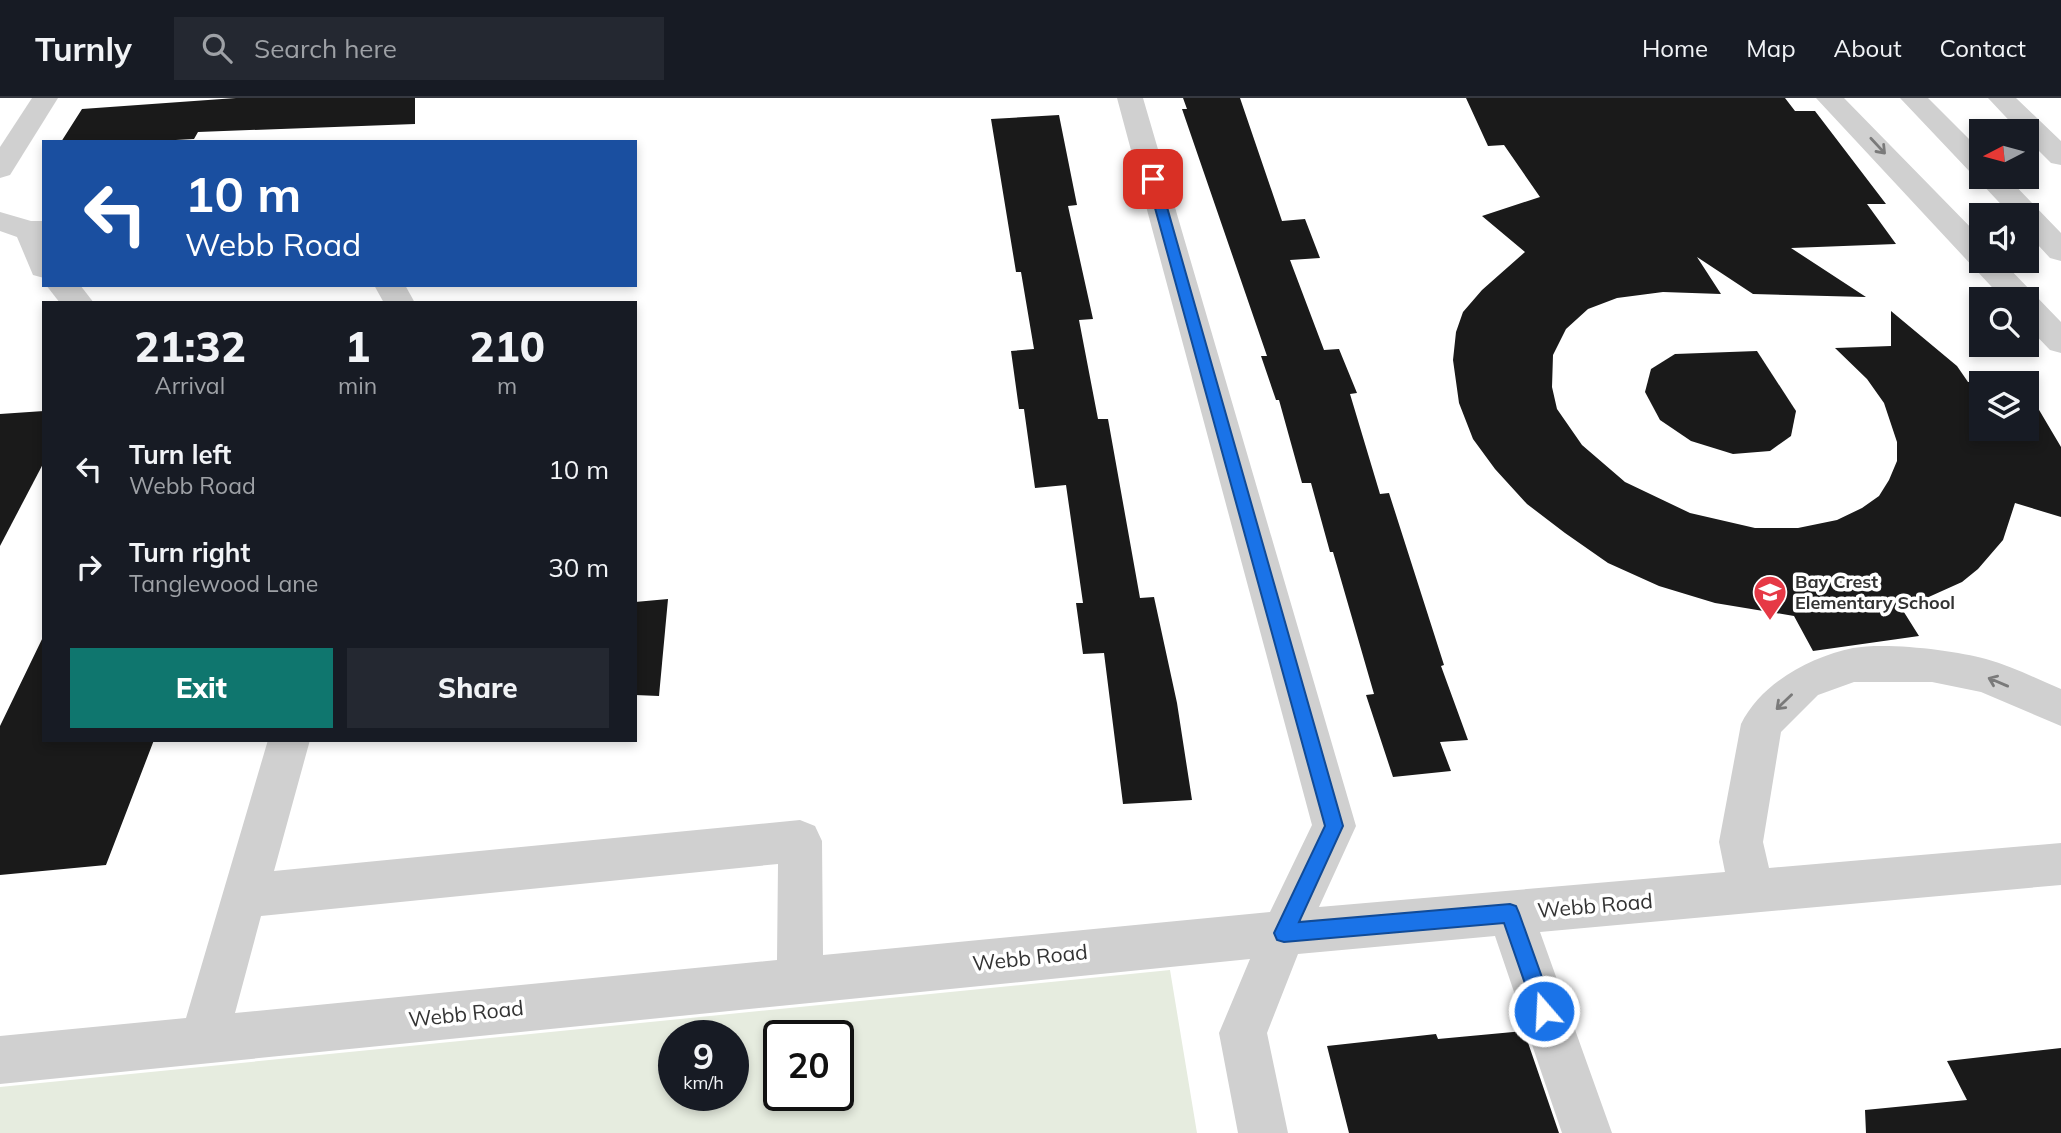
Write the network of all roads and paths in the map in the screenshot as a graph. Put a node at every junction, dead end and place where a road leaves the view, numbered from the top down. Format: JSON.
{"nodes":[{"id":1,"x":46,"y":98,"type":"edge"},
{"id":2,"x":1130,"y":98,"type":"edge"},
{"id":3,"x":1829,"y":98,"type":"edge"},
{"id":4,"x":1913,"y":98,"type":"edge"},
{"id":5,"x":2001,"y":98,"type":"edge"},
{"id":6,"x":9,"y":141,"type":"edge"},
{"id":7,"x":1969,"y":155,"type":"edge"},
{"id":8,"x":2061,"y":158,"type":"edge"},
{"id":9,"x":0,"y":169,"type":"edge"},
{"id":10,"x":2002,"y":189,"type":"edge"},
{"id":11,"x":0,"y":221,"type":"edge"},
{"id":12,"x":36,"y":231,"type":"edge"},
{"id":13,"x":1969,"y":244,"type":"edge"},
{"id":14,"x":2061,"y":251,"type":"edge"},
{"id":15,"x":42,"y":259,"type":"edge"},
{"id":16,"x":1996,"y":273,"type":"edge"},
{"id":17,"x":63,"y":287,"type":"edge"},
{"id":18,"x":2010,"y":287,"type":"edge"},
{"id":19,"x":77,"y":301,"type":"edge"},
{"id":20,"x":2039,"y":319,"type":"edge"},
{"id":21,"x":2061,"y":342,"type":"edge"},
{"id":22,"x":2061,"y":708,"type":"edge"},
{"id":23,"x":288,"y":742,"type":"edge"},
{"id":24,"x":2061,"y":864,"type":"edge"},
{"id":25,"x":1752,"y":892,"type":"junction"},
{"id":26,"x":245,"y":895,"type":"junction"},
{"id":27,"x":1510,"y":913,"type":"junction"},
{"id":28,"x":1284,"y":933,"type":"junction"},
{"id":29,"x":800,"y":981,"type":"junction"},
{"id":30,"x":203,"y":1040,"type":"junction"},
{"id":31,"x":0,"y":1060,"type":"edge"},
{"id":32,"x":1263,"y":1133,"type":"edge"},
{"id":33,"x":1587,"y":1133,"type":"edge"}],
"edges":[{"from":1,"to":6,"type":"street"},
{"from":2,"to":28,"type":"street"},
{"from":3,"to":13,"type":"street","one_way":true},
{"from":4,"to":7,"type":"street"},
{"from":5,"to":8,"type":"street"},
{"from":6,"to":9,"type":"street"},
{"from":10,"to":14,"type":"street"},
{"from":11,"to":12,"type":"street"},
{"from":12,"to":15,"type":"street"},
{"from":16,"to":18,"type":"street"},
{"from":17,"to":19,"type":"street"},
{"from":20,"to":21,"type":"street"},
{"from":22,"to":25,"type":"street","one_way":true},
{"from":23,"to":26,"type":"street"},
{"from":24,"to":25,"type":"street","name":"Webb Road"},
{"from":25,"to":27,"type":"street","name":"Webb Road"},
{"from":26,"to":29,"type":"street"},
{"from":26,"to":30,"type":"street"},
{"from":27,"to":28,"type":"street","name":"Webb Road"},
{"from":27,"to":33,"type":"street"},
{"from":28,"to":29,"type":"street","name":"Webb Road"},
{"from":28,"to":32,"type":"street"},
{"from":29,"to":30,"type":"street","name":"Webb Road"},
{"from":30,"to":31,"type":"street","name":"Webb Road"}]}
